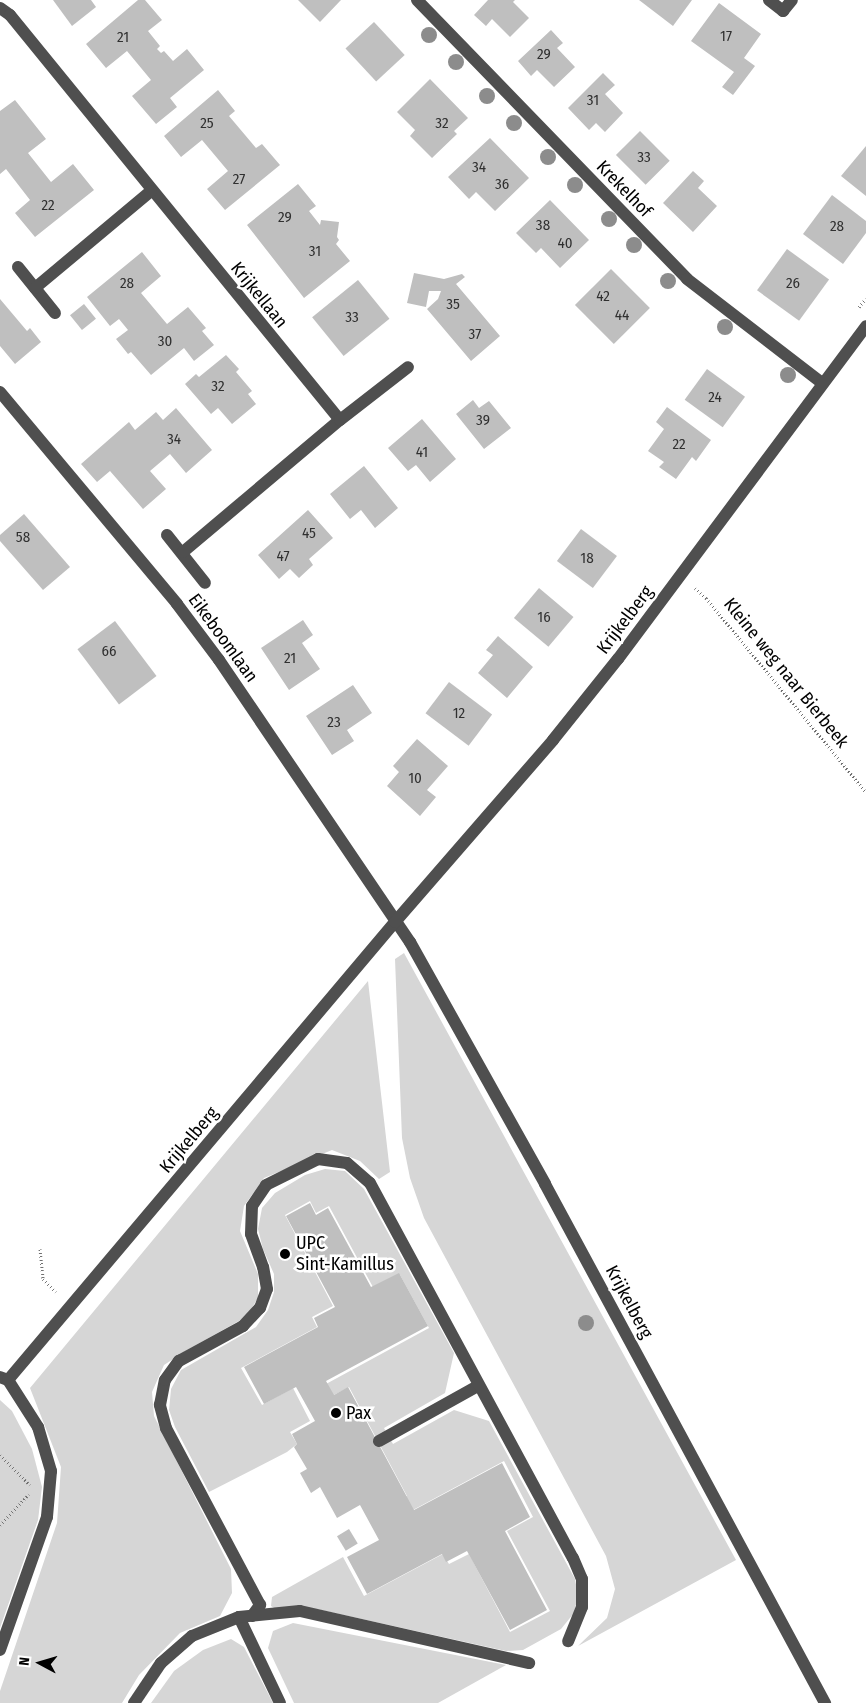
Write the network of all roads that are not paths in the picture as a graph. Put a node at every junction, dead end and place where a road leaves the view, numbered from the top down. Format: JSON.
{"nodes":[{"id":1,"x":417,"y":0,"type":"edge"},
{"id":2,"x":769,"y":0,"type":"edge"},
{"id":3,"x":792,"y":0,"type":"edge"},
{"id":4,"x":0,"y":8,"type":"edge"},
{"id":5,"x":151,"y":191,"type":"junction"},
{"id":6,"x":18,"y":266,"type":"dead end"},
{"id":7,"x":35,"y":288,"type":"junction"},
{"id":8,"x":55,"y":313,"type":"dead end"},
{"id":9,"x":866,"y":326,"type":"edge"},
{"id":10,"x":408,"y":367,"type":"dead end"},
{"id":11,"x":822,"y":382,"type":"junction"},
{"id":12,"x":0,"y":392,"type":"edge"},
{"id":13,"x":340,"y":420,"type":"junction"},
{"id":14,"x":167,"y":535,"type":"dead end"},
{"id":15,"x":183,"y":552,"type":"junction"},
{"id":16,"x":205,"y":583,"type":"dead end"},
{"id":17,"x":396,"y":922,"type":"junction"},
{"id":18,"x":4,"y":1379,"type":"edge"},
{"id":19,"x":478,"y":1386,"type":"junction"},
{"id":20,"x":379,"y":1441,"type":"dead end"},
{"id":21,"x":246,"y":1617,"type":"junction"},
{"id":22,"x":568,"y":1641,"type":"dead end"},
{"id":23,"x":0,"y":1650,"type":"edge"},
{"id":24,"x":529,"y":1663,"type":"dead end"},
{"id":25,"x":134,"y":1703,"type":"edge"},
{"id":26,"x":280,"y":1703,"type":"edge"},
{"id":27,"x":825,"y":1703,"type":"edge"}],
"edges":[{"from":1,"to":11,"type":"street","name":"Krekelhof"},
{"from":2,"to":3,"type":"street"},
{"from":4,"to":5,"type":"street","name":"Krijkellaan"},
{"from":5,"to":7,"type":"street"},
{"from":5,"to":13,"type":"street","name":"Krijkellaan"},
{"from":6,"to":7,"type":"street"},
{"from":7,"to":8,"type":"street"},
{"from":9,"to":11,"type":"street","name":"Krijkelberg"},
{"from":10,"to":13,"type":"street"},
{"from":11,"to":17,"type":"street","name":"Krijkelberg"},
{"from":12,"to":17,"type":"street","name":"Eikeboomlaan"},
{"from":13,"to":15,"type":"street"},
{"from":14,"to":15,"type":"street"},
{"from":15,"to":16,"type":"street"},
{"from":17,"to":18,"type":"street","name":"Krijkelberg"},
{"from":17,"to":27,"type":"street","name":"Krijkelberg"},
{"from":18,"to":23,"type":"street","name":"Krijkelberg"},
{"from":19,"to":20,"type":"street"},
{"from":19,"to":21,"type":"street"},
{"from":19,"to":22,"type":"street"},
{"from":21,"to":24,"type":"street"},
{"from":21,"to":25,"type":"street"},
{"from":21,"to":26,"type":"street"}]}
